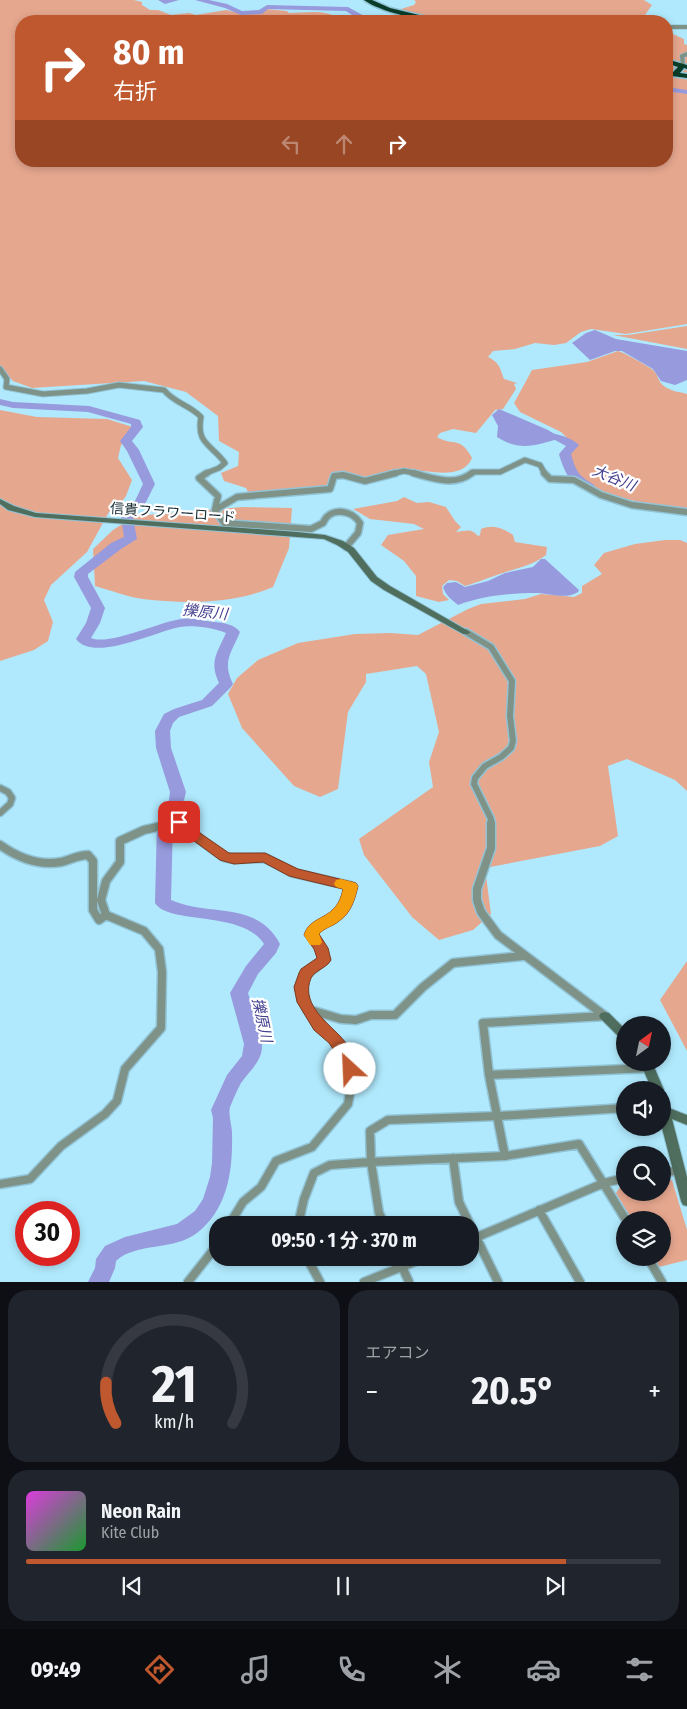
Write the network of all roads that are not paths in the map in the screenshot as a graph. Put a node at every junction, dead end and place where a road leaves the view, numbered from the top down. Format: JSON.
{"nodes":[{"id":1,"x":367,"y":0,"type":"edge"},
{"id":2,"x":414,"y":15,"type":"edge"},
{"id":3,"x":673,"y":27,"type":"edge"},
{"id":4,"x":687,"y":27,"type":"edge"},
{"id":5,"x":687,"y":54,"type":"edge"},
{"id":6,"x":685,"y":66,"type":"edge"},
{"id":7,"x":687,"y":76,"type":"edge"},
{"id":8,"x":0,"y":369,"type":"edge"},
{"id":9,"x":0,"y":501,"type":"edge"},
{"id":10,"x":215,"y":510,"type":"junction"},
{"id":11,"x":687,"y":512,"type":"edge"},
{"id":12,"x":346,"y":547,"type":"junction"},
{"id":13,"x":466,"y":632,"type":"joint"},
{"id":14,"x":0,"y":788,"type":"edge"},
{"id":15,"x":0,"y":813,"type":"edge"},
{"id":16,"x":0,"y":845,"type":"edge"},
{"id":17,"x":106,"y":915,"type":"junction"},
{"id":18,"x":523,"y":956,"type":"junction"},
{"id":19,"x":308,"y":1009,"type":"junction"},
{"id":20,"x":605,"y":1016,"type":"junction"},
{"id":21,"x":616,"y":1027,"type":"edge"},
{"id":22,"x":616,"y":1067,"type":"edge"},
{"id":23,"x":489,"y":1075,"type":"junction"},
{"id":24,"x":616,"y":1109,"type":"edge"},
{"id":25,"x":671,"y":1112,"type":"edge"},
{"id":26,"x":499,"y":1116,"type":"junction"},
{"id":27,"x":687,"y":1120,"type":"edge"},
{"id":28,"x":670,"y":1136,"type":"edge"},
{"id":29,"x":505,"y":1156,"type":"junction"},
{"id":30,"x":453,"y":1158,"type":"junction"},
{"id":31,"x":371,"y":1162,"type":"junction"},
{"id":32,"x":678,"y":1170,"type":"junction"},
{"id":33,"x":671,"y":1171,"type":"edge"},
{"id":34,"x":616,"y":1180,"type":"edge"},
{"id":35,"x":604,"y":1183,"type":"junction"},
{"id":36,"x":0,"y":1184,"type":"edge"},
{"id":37,"x":687,"y":1201,"type":"edge"},
{"id":38,"x":540,"y":1210,"type":"junction"},
{"id":39,"x":621,"y":1211,"type":"edge"},
{"id":40,"x":234,"y":1216,"type":"edge"},
{"id":41,"x":300,"y":1216,"type":"edge"},
{"id":42,"x":381,"y":1216,"type":"edge"},
{"id":43,"x":465,"y":1216,"type":"edge"},
{"id":44,"x":479,"y":1236,"type":"edge"},
{"id":45,"x":479,"y":1249,"type":"edge"},
{"id":46,"x":209,"y":1255,"type":"edge"},
{"id":47,"x":311,"y":1266,"type":"edge"},
{"id":48,"x":393,"y":1266,"type":"edge"},
{"id":49,"x":402,"y":1266,"type":"edge"},
{"id":50,"x":653,"y":1266,"type":"edge"},
{"id":51,"x":188,"y":1282,"type":"edge"},
{"id":52,"x":320,"y":1282,"type":"edge"},
{"id":53,"x":364,"y":1282,"type":"edge"},
{"id":54,"x":409,"y":1282,"type":"edge"},
{"id":55,"x":498,"y":1282,"type":"edge"},
{"id":56,"x":580,"y":1282,"type":"edge"},
{"id":57,"x":662,"y":1282,"type":"edge"}],
"edges":[{"from":1,"to":2,"type":"highway"},
{"from":3,"to":4,"type":"street"},
{"from":5,"to":6,"type":"street"},
{"from":6,"to":7,"type":"highway"},
{"from":8,"to":10,"type":"street"},
{"from":9,"to":12,"type":"street","name":"信貴フラワーロード"},
{"from":10,"to":11,"type":"street"},
{"from":10,"to":12,"type":"street"},
{"from":12,"to":13,"type":"street"},
{"from":13,"to":18,"type":"street"},
{"from":14,"to":15,"type":"street"},
{"from":16,"to":17,"type":"street"},
{"from":17,"to":19,"type":"street"},
{"from":17,"to":36,"type":"street"},
{"from":18,"to":19,"type":"street"},
{"from":18,"to":20,"type":"street"},
{"from":19,"to":40,"type":"street"},
{"from":20,"to":21,"type":"street"},
{"from":20,"to":23,"type":"street"},
{"from":22,"to":23,"type":"street"},
{"from":23,"to":26,"type":"street"},
{"from":24,"to":26,"type":"street"},
{"from":25,"to":27,"type":"street"},
{"from":26,"to":29,"type":"street"},
{"from":26,"to":31,"type":"street"},
{"from":28,"to":32,"type":"street"},
{"from":29,"to":30,"type":"street"},
{"from":29,"to":35,"type":"street"},
{"from":30,"to":31,"type":"street"},
{"from":30,"to":43,"type":"street"},
{"from":31,"to":41,"type":"street"},
{"from":31,"to":42,"type":"street"},
{"from":32,"to":33,"type":"street"},
{"from":32,"to":37,"type":"street"},
{"from":34,"to":35,"type":"street"},
{"from":35,"to":38,"type":"street"},
{"from":35,"to":39,"type":"street"},
{"from":38,"to":44,"type":"street"},
{"from":38,"to":56,"type":"street"},
{"from":45,"to":55,"type":"street"},
{"from":46,"to":51,"type":"street"},
{"from":47,"to":52,"type":"street"},
{"from":48,"to":53,"type":"street"},
{"from":49,"to":54,"type":"street"},
{"from":50,"to":57,"type":"street"}]}
